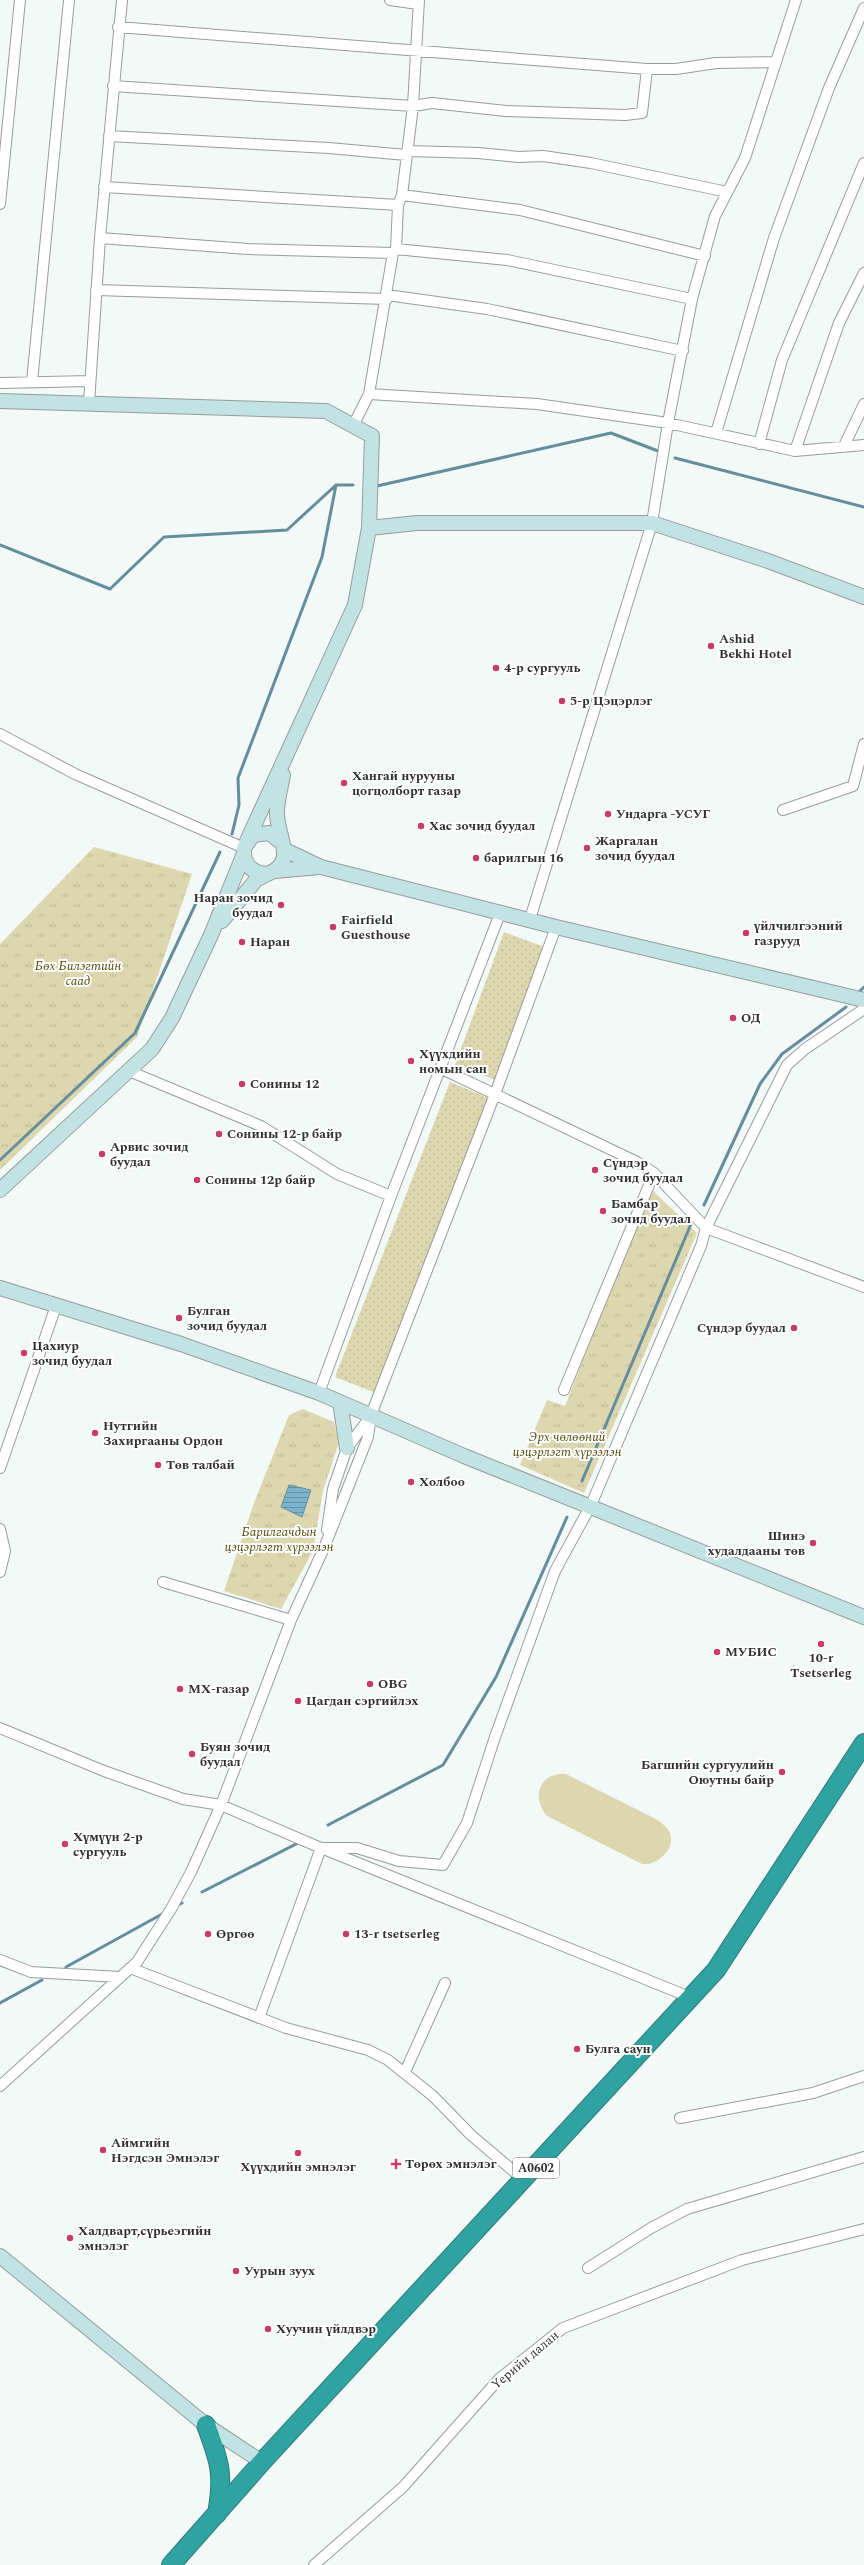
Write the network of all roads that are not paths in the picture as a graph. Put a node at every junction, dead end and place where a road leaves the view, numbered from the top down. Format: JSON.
{"nodes":[{"id":1,"x":20,"y":0,"type":"edge"},
{"id":2,"x":69,"y":0,"type":"edge"},
{"id":3,"x":122,"y":0,"type":"edge"},
{"id":4,"x":390,"y":0,"type":"edge"},
{"id":5,"x":796,"y":0,"type":"edge"},
{"id":6,"x":419,"y":2,"type":"edge"},
{"id":7,"x":864,"y":8,"type":"edge"},
{"id":8,"x":118,"y":27,"type":"junction"},
{"id":9,"x":415,"y":51,"type":"junction"},
{"id":10,"x":776,"y":62,"type":"junction"},
{"id":11,"x":647,"y":69,"type":"junction"},
{"id":12,"x":113,"y":86,"type":"junction"},
{"id":13,"x":413,"y":106,"type":"junction"},
{"id":14,"x":109,"y":136,"type":"junction"},
{"id":15,"x":407,"y":153,"type":"junction"},
{"id":16,"x":864,"y":163,"type":"edge"},
{"id":17,"x":104,"y":187,"type":"junction"},
{"id":18,"x":727,"y":192,"type":"junction"},
{"id":19,"x":402,"y":195,"type":"junction"},
{"id":20,"x":0,"y":204,"type":"edge"},
{"id":21,"x":398,"y":205,"type":"junction"},
{"id":22,"x":100,"y":238,"type":"junction"},
{"id":23,"x":395,"y":251,"type":"junction"},
{"id":24,"x":705,"y":256,"type":"junction"},
{"id":25,"x":864,"y":273,"type":"edge"},
{"id":26,"x":96,"y":290,"type":"junction"},
{"id":27,"x":387,"y":297,"type":"junction"},
{"id":28,"x":692,"y":299,"type":"junction"},
{"id":29,"x":683,"y":351,"type":"junction"},
{"id":30,"x":90,"y":381,"type":"junction"},
{"id":31,"x":0,"y":382,"type":"edge"},
{"id":32,"x":32,"y":382,"type":"junction"},
{"id":33,"x":369,"y":394,"type":"junction"},
{"id":34,"x":0,"y":401,"type":"edge"},
{"id":35,"x":89,"y":403,"type":"junction"},
{"id":36,"x":864,"y":404,"type":"edge"},
{"id":37,"x":668,"y":423,"type":"junction"},
{"id":38,"x":354,"y":424,"type":"junction"},
{"id":39,"x":716,"y":433,"type":"junction"},
{"id":40,"x":759,"y":444,"type":"junction"},
{"id":41,"x":844,"y":446,"type":"junction"},
{"id":42,"x":864,"y":446,"type":"edge"},
{"id":43,"x":795,"y":450,"type":"junction"},
{"id":44,"x":652,"y":523,"type":"junction"},
{"id":45,"x":369,"y":528,"type":"junction"},
{"id":46,"x":864,"y":597,"type":"edge"},
{"id":47,"x":0,"y":734,"type":"edge"},
{"id":48,"x":864,"y":744,"type":"edge"},
{"id":49,"x":286,"y":758,"type":"junction"},
{"id":50,"x":783,"y":810,"type":"dead end"},
{"id":51,"x":283,"y":847,"type":"junction"},
{"id":52,"x":245,"y":849,"type":"junction"},
{"id":53,"x":321,"y":867,"type":"junction"},
{"id":54,"x":271,"y":873,"type":"junction"},
{"id":55,"x":501,"y":911,"type":"junction"},
{"id":56,"x":530,"y":919,"type":"junction"},
{"id":57,"x":556,"y":927,"type":"junction"},
{"id":58,"x":211,"y":935,"type":"junction"},
{"id":59,"x":864,"y":1000,"type":"edge"},
{"id":60,"x":864,"y":1009,"type":"edge"},
{"id":61,"x":440,"y":1068,"type":"junction"},
{"id":62,"x":130,"y":1071,"type":"junction"},
{"id":63,"x":495,"y":1094,"type":"junction"},
{"id":64,"x":654,"y":1173,"type":"junction"},
{"id":65,"x":0,"y":1190,"type":"edge"},
{"id":66,"x":391,"y":1196,"type":"junction"},
{"id":67,"x":706,"y":1228,"type":"junction"},
{"id":68,"x":0,"y":1288,"type":"edge"},
{"id":69,"x":864,"y":1288,"type":"edge"},
{"id":70,"x":56,"y":1306,"type":"junction"},
{"id":71,"x":564,"y":1390,"type":"dead end"},
{"id":72,"x":319,"y":1393,"type":"junction"},
{"id":73,"x":340,"y":1402,"type":"junction"},
{"id":74,"x":371,"y":1415,"type":"junction"},
{"id":75,"x":347,"y":1448,"type":"junction"},
{"id":76,"x":0,"y":1468,"type":"edge"},
{"id":77,"x":591,"y":1505,"type":"junction"},
{"id":78,"x":0,"y":1529,"type":"edge"},
{"id":79,"x":324,"y":1548,"type":"junction"},
{"id":80,"x":3,"y":1550,"type":"edge"},
{"id":81,"x":0,"y":1572,"type":"edge"},
{"id":82,"x":163,"y":1582,"type":"dead end"},
{"id":83,"x":864,"y":1617,"type":"edge"},
{"id":84,"x":291,"y":1620,"type":"junction"},
{"id":85,"x":0,"y":1728,"type":"edge"},
{"id":86,"x":861,"y":1753,"type":"edge"},
{"id":87,"x":221,"y":1805,"type":"junction"},
{"id":88,"x":321,"y":1848,"type":"junction"},
{"id":89,"x":0,"y":1960,"type":"edge"},
{"id":90,"x":130,"y":1968,"type":"junction"},
{"id":91,"x":120,"y":1977,"type":"junction"},
{"id":92,"x":446,"y":1983,"type":"dead end"},
{"id":93,"x":692,"y":1998,"type":"junction"},
{"id":94,"x":259,"y":2018,"type":"junction"},
{"id":95,"x":406,"y":2072,"type":"junction"},
{"id":96,"x":864,"y":2076,"type":"edge"},
{"id":97,"x":0,"y":2086,"type":"edge"},
{"id":98,"x":680,"y":2118,"type":"dead end"},
{"id":99,"x":864,"y":2157,"type":"edge"},
{"id":100,"x":524,"y":2180,"type":"junction"},
{"id":101,"x":864,"y":2229,"type":"edge"},
{"id":102,"x":0,"y":2256,"type":"edge"},
{"id":103,"x":588,"y":2268,"type":"dead end"},
{"id":104,"x":206,"y":2425,"type":"junction"},
{"id":105,"x":262,"y":2462,"type":"junction"},
{"id":106,"x":217,"y":2514,"type":"junction"},
{"id":107,"x":171,"y":2565,"type":"edge"},
{"id":108,"x":314,"y":2565,"type":"edge"}],
"edges":[{"from":1,"to":20,"type":"street"},
{"from":2,"to":32,"type":"street"},
{"from":3,"to":8,"type":"street"},
{"from":4,"to":6,"type":"street"},
{"from":5,"to":10,"type":"street"},
{"from":6,"to":9,"type":"street"},
{"from":7,"to":39,"type":"street"},
{"from":8,"to":9,"type":"street"},
{"from":8,"to":12,"type":"street"},
{"from":9,"to":11,"type":"street"},
{"from":9,"to":13,"type":"street"},
{"from":10,"to":11,"type":"street"},
{"from":10,"to":18,"type":"street"},
{"from":11,"to":13,"type":"street"},
{"from":12,"to":13,"type":"street"},
{"from":12,"to":14,"type":"street"},
{"from":13,"to":15,"type":"street"},
{"from":14,"to":15,"type":"street"},
{"from":14,"to":17,"type":"street"},
{"from":15,"to":18,"type":"street"},
{"from":15,"to":19,"type":"street"},
{"from":16,"to":40,"type":"street"},
{"from":17,"to":21,"type":"street"},
{"from":17,"to":22,"type":"street"},
{"from":18,"to":24,"type":"street"},
{"from":19,"to":21,"type":"street"},
{"from":19,"to":24,"type":"street"},
{"from":21,"to":23,"type":"street"},
{"from":22,"to":23,"type":"street"},
{"from":22,"to":26,"type":"street"},
{"from":23,"to":27,"type":"street"},
{"from":23,"to":28,"type":"street"},
{"from":24,"to":28,"type":"street"},
{"from":25,"to":43,"type":"street"},
{"from":26,"to":27,"type":"street"},
{"from":26,"to":30,"type":"street"},
{"from":27,"to":29,"type":"street"},
{"from":27,"to":33,"type":"street"},
{"from":28,"to":29,"type":"street"},
{"from":29,"to":37,"type":"street"},
{"from":30,"to":32,"type":"street"},
{"from":30,"to":35,"type":"street"},
{"from":31,"to":32,"type":"street"},
{"from":33,"to":37,"type":"street"},
{"from":33,"to":38,"type":"street"},
{"from":34,"to":35,"type":"street"},
{"from":35,"to":38,"type":"street"},
{"from":36,"to":41,"type":"street"},
{"from":37,"to":39,"type":"street"},
{"from":37,"to":44,"type":"street"},
{"from":38,"to":45,"type":"street"},
{"from":39,"to":40,"type":"street"},
{"from":40,"to":43,"type":"street"},
{"from":41,"to":42,"type":"street"},
{"from":41,"to":43,"type":"street"},
{"from":44,"to":45,"type":"street"},
{"from":44,"to":46,"type":"street"},
{"from":44,"to":56,"type":"street"},
{"from":45,"to":49,"type":"street"},
{"from":47,"to":52,"type":"street"},
{"from":48,"to":50,"type":"street"},
{"from":49,"to":51,"type":"street"},
{"from":49,"to":52,"type":"street"},
{"from":51,"to":52,"type":"street"},
{"from":51,"to":53,"type":"street"},
{"from":51,"to":54,"type":"street"},
{"from":52,"to":54,"type":"street"},
{"from":52,"to":58,"type":"street"},
{"from":53,"to":54,"type":"street"},
{"from":53,"to":55,"type":"street"},
{"from":54,"to":58,"type":"street"},
{"from":55,"to":56,"type":"street"},
{"from":55,"to":61,"type":"street"},
{"from":56,"to":57,"type":"street"},
{"from":57,"to":59,"type":"street"},
{"from":57,"to":63,"type":"street"},
{"from":58,"to":62,"type":"street"},
{"from":60,"to":67,"type":"street"},
{"from":61,"to":63,"type":"street"},
{"from":61,"to":66,"type":"street"},
{"from":62,"to":65,"type":"street"},
{"from":62,"to":66,"type":"street"},
{"from":63,"to":64,"type":"street"},
{"from":63,"to":74,"type":"street"},
{"from":64,"to":67,"type":"street"},
{"from":64,"to":71,"type":"street"},
{"from":66,"to":72,"type":"street"},
{"from":67,"to":69,"type":"street"},
{"from":67,"to":77,"type":"street"},
{"from":68,"to":70,"type":"street"},
{"from":70,"to":72,"type":"street"},
{"from":70,"to":76,"type":"street"},
{"from":72,"to":73,"type":"street"},
{"from":73,"to":74,"type":"street"},
{"from":73,"to":75,"type":"street"},
{"from":74,"to":75,"type":"street"},
{"from":74,"to":77,"type":"street"},
{"from":74,"to":79,"type":"street"},
{"from":75,"to":79,"type":"street"},
{"from":77,"to":83,"type":"street"},
{"from":77,"to":88,"type":"street"},
{"from":78,"to":80,"type":"street"},
{"from":79,"to":84,"type":"street"},
{"from":80,"to":81,"type":"street"},
{"from":82,"to":84,"type":"street"},
{"from":84,"to":87,"type":"street"},
{"from":85,"to":87,"type":"street"},
{"from":86,"to":93,"type":"highway","number":"A0602"},
{"from":87,"to":88,"type":"street"},
{"from":87,"to":90,"type":"street"},
{"from":88,"to":93,"type":"street"},
{"from":88,"to":94,"type":"street"},
{"from":89,"to":91,"type":"street"},
{"from":90,"to":91,"type":"street"},
{"from":90,"to":94,"type":"street"},
{"from":91,"to":97,"type":"street"},
{"from":92,"to":95,"type":"street"},
{"from":93,"to":100,"type":"highway","number":"A0602"},
{"from":94,"to":95,"type":"street"},
{"from":95,"to":100,"type":"street"},
{"from":96,"to":98,"type":"street"},
{"from":99,"to":103,"type":"street"},
{"from":100,"to":105,"type":"highway","number":"A0602"},
{"from":101,"to":108,"type":"street","name":"Үерийн далан"},
{"from":102,"to":104,"type":"street"},
{"from":104,"to":105,"type":"street"},
{"from":104,"to":106,"type":"highway"},
{"from":105,"to":106,"type":"highway","number":"A0602"},
{"from":106,"to":107,"type":"highway","number":"A0602"}]}
